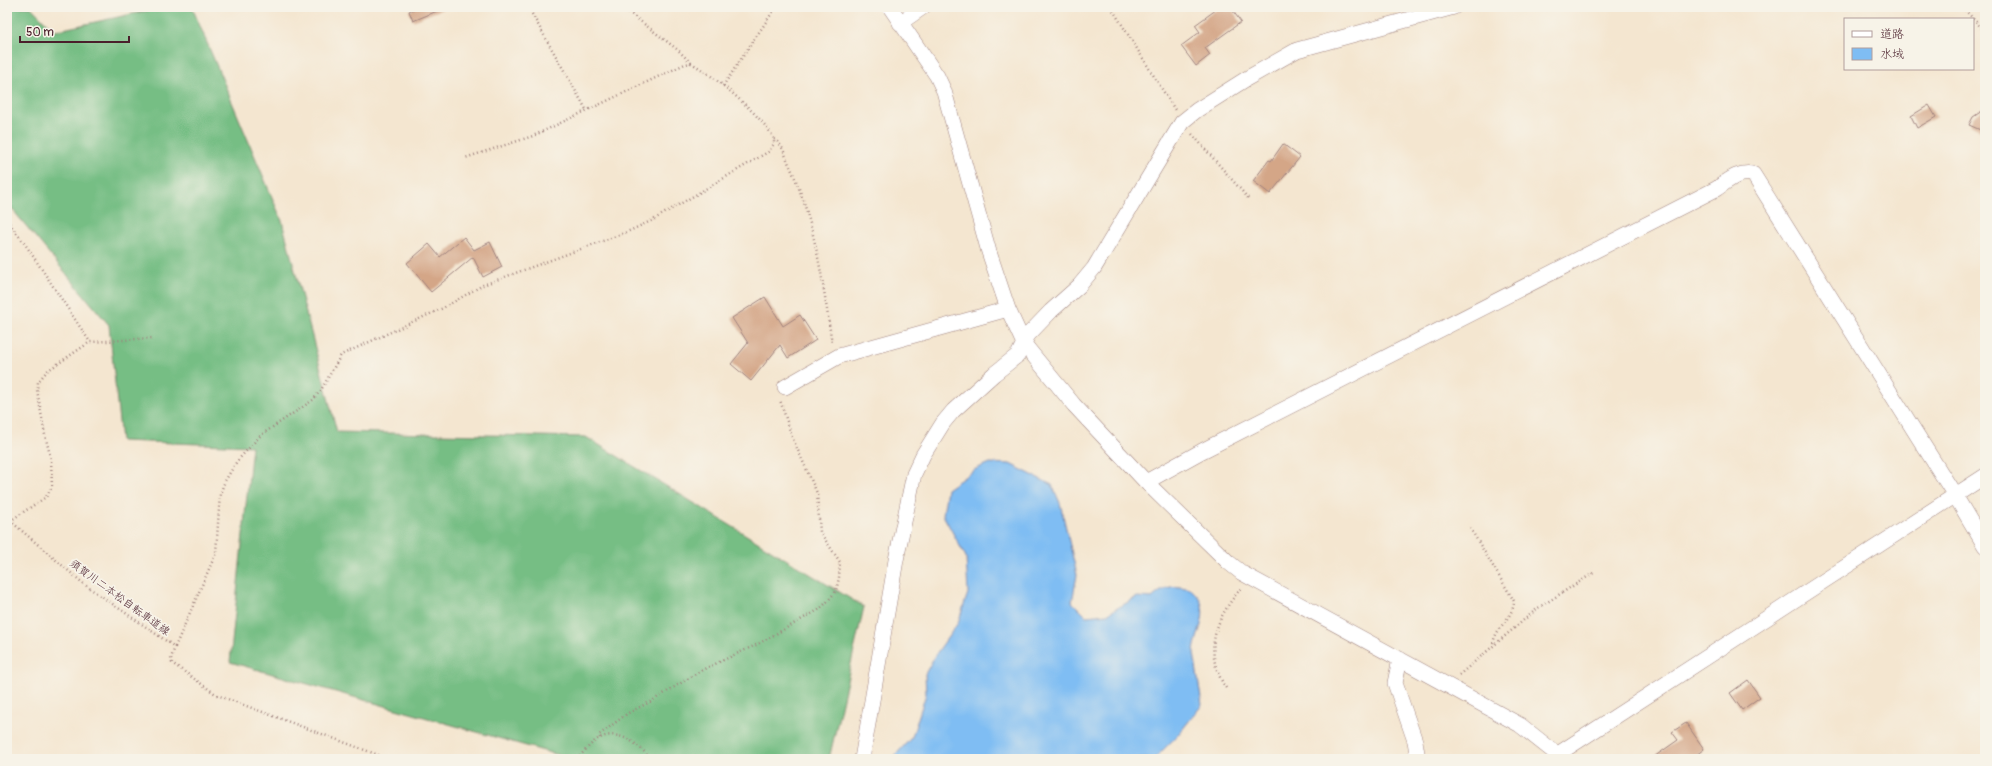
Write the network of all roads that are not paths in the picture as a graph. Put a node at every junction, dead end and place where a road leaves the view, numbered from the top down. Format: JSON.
{"nodes":[{"id":1,"x":890,"y":7,"type":"edge"},
{"id":2,"x":924,"y":7,"type":"edge"},
{"id":3,"x":1454,"y":7,"type":"edge"},
{"id":4,"x":900,"y":23,"type":"junction"},
{"id":5,"x":1008,"y":309,"type":"junction"},
{"id":6,"x":1024,"y":344,"type":"junction"},
{"id":7,"x":786,"y":387,"type":"road end"},
{"id":8,"x":1985,"y":476,"type":"edge"},
{"id":9,"x":1146,"y":482,"type":"junction"},
{"id":10,"x":1956,"y":497,"type":"junction"},
{"id":11,"x":1985,"y":546,"type":"edge"},
{"id":12,"x":1400,"y":659,"type":"junction"},
{"id":13,"x":1560,"y":757,"type":"edge"},
{"id":14,"x":862,"y":759,"type":"edge"},
{"id":15,"x":1418,"y":759,"type":"edge"}],
"edges":[{"from":1,"to":4,"type":"street"},
{"from":2,"to":4,"type":"street"},
{"from":3,"to":6,"type":"street"},
{"from":4,"to":5,"type":"street"},
{"from":5,"to":6,"type":"street"},
{"from":5,"to":7,"type":"street"},
{"from":6,"to":9,"type":"street"},
{"from":6,"to":14,"type":"street"},
{"from":8,"to":10,"type":"street"},
{"from":9,"to":10,"type":"street"},
{"from":9,"to":12,"type":"street"},
{"from":10,"to":11,"type":"street"},
{"from":10,"to":13,"type":"street"},
{"from":12,"to":13,"type":"street"},
{"from":12,"to":15,"type":"street"}]}
